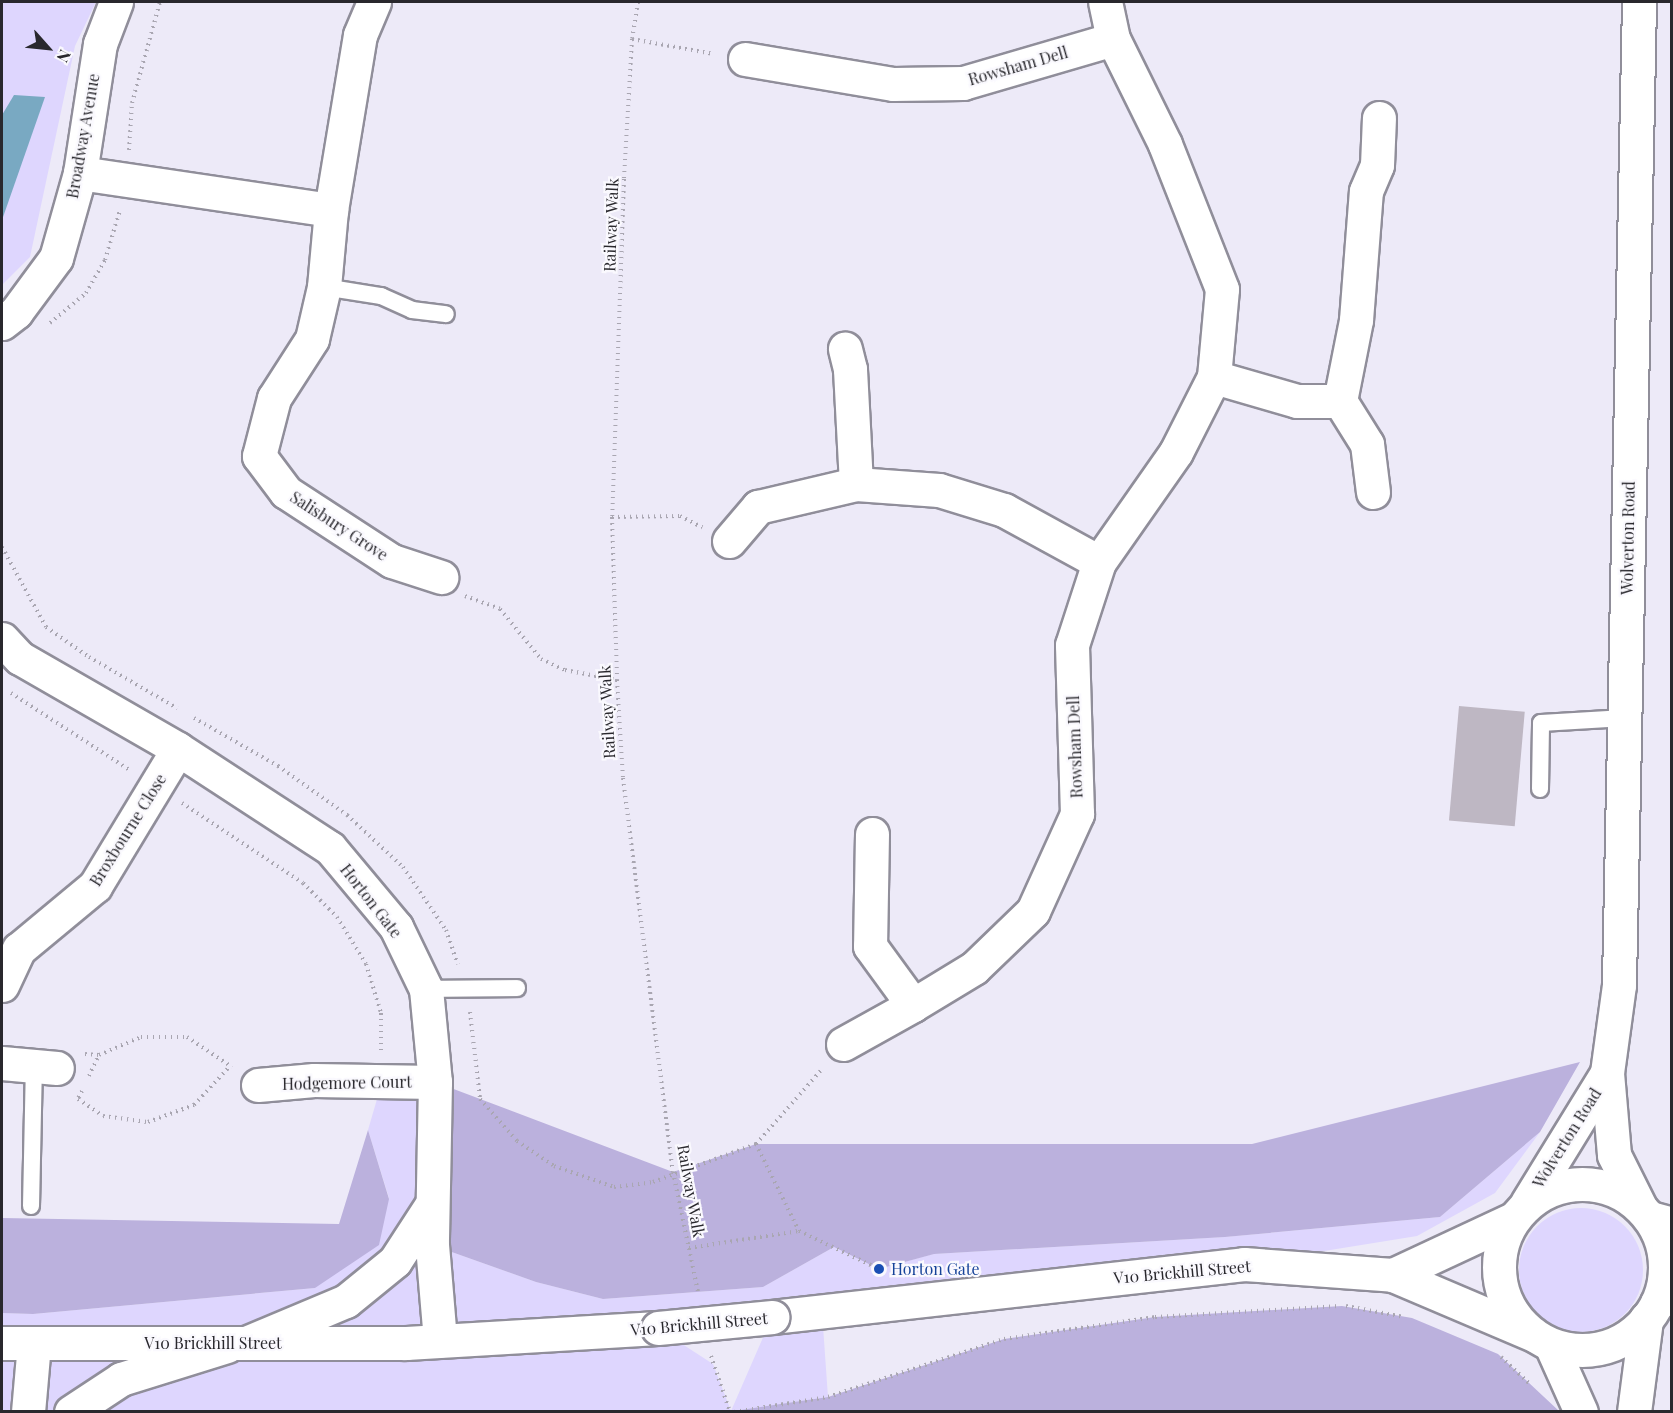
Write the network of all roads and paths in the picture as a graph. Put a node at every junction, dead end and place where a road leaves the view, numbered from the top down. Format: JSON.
{"nodes":[{"id":1,"x":116,"y":2,"type":"edge"},
{"id":2,"x":374,"y":2,"type":"edge"},
{"id":3,"x":638,"y":2,"type":"edge"},
{"id":4,"x":1105,"y":2,"type":"edge"},
{"id":5,"x":1639,"y":2,"type":"edge"},
{"id":6,"x":632,"y":39,"type":"junction"},
{"id":7,"x":1113,"y":39,"type":"junction"},
{"id":8,"x":745,"y":59,"type":"joint"},
{"id":9,"x":1379,"y":118,"type":"dead end"},
{"id":10,"x":80,"y":173,"type":"junction"},
{"id":11,"x":331,"y":210,"type":"junction"},
{"id":12,"x":324,"y":287,"type":"junction"},
{"id":13,"x":446,"y":315,"type":"dead end"},
{"id":14,"x":2,"y":323,"type":"edge"},
{"id":15,"x":845,"y":350,"type":"dead end"},
{"id":16,"x":1214,"y":377,"type":"junction"},
{"id":17,"x":1340,"y":402,"type":"junction"},
{"id":18,"x":856,"y":484,"type":"junction"},
{"id":19,"x":1373,"y":492,"type":"dead end"},
{"id":20,"x":612,"y":517,"type":"junction"},
{"id":21,"x":729,"y":541,"type":"joint"},
{"id":22,"x":1099,"y":562,"type":"junction"},
{"id":23,"x":441,"y":577,"type":"joint"},
{"id":24,"x":2,"y":639,"type":"edge"},
{"id":25,"x":617,"y":680,"type":"junction"},
{"id":26,"x":8,"y":690,"type":"dead end"},
{"id":27,"x":1625,"y":718,"type":"junction"},
{"id":28,"x":178,"y":749,"type":"junction"},
{"id":29,"x":155,"y":787,"type":"junction"},
{"id":30,"x":1540,"y":789,"type":"dead end"},
{"id":31,"x":872,"y":834,"type":"dead end"},
{"id":32,"x":2,"y":984,"type":"edge"},
{"id":33,"x":518,"y":988,"type":"dead end"},
{"id":34,"x":426,"y":989,"type":"junction"},
{"id":35,"x":913,"y":1005,"type":"junction"},
{"id":36,"x":843,"y":1044,"type":"joint"},
{"id":37,"x":99,"y":1055,"type":"junction"},
{"id":38,"x":2,"y":1063,"type":"edge"},
{"id":39,"x":231,"y":1065,"type":"junction"},
{"id":40,"x":46,"y":1067,"type":"junction"},
{"id":41,"x":1607,"y":1073,"type":"junction"},
{"id":42,"x":382,"y":1082,"type":"junction"},
{"id":43,"x":435,"y":1082,"type":"junction"},
{"id":44,"x":258,"y":1085,"type":"joint"},
{"id":45,"x":756,"y":1144,"type":"junction"},
{"id":46,"x":673,"y":1172,"type":"junction"},
{"id":47,"x":432,"y":1204,"type":"junction"},
{"id":48,"x":31,"y":1206,"type":"dead end"},
{"id":49,"x":1520,"y":1211,"type":"junction"},
{"id":50,"x":1654,"y":1216,"type":"edge"},
{"id":51,"x":799,"y":1230,"type":"junction"},
{"id":52,"x":689,"y":1248,"type":"junction"},
{"id":53,"x":879,"y":1269,"type":"dead end"},
{"id":54,"x":1393,"y":1275,"type":"junction"},
{"id":55,"x":699,"y":1294,"type":"dead end"},
{"id":56,"x":1658,"y":1306,"type":"edge"},
{"id":57,"x":1412,"y":1318,"type":"dead end"},
{"id":58,"x":1541,"y":1339,"type":"junction"},
{"id":59,"x":440,"y":1341,"type":"junction"},
{"id":60,"x":2,"y":1343,"type":"edge"},
{"id":61,"x":240,"y":1343,"type":"junction"},
{"id":62,"x":34,"y":1344,"type":"junction"},
{"id":63,"x":711,"y":1352,"type":"dead end"},
{"id":64,"x":1498,"y":1354,"type":"dead end"},
{"id":65,"x":1533,"y":1386,"type":"dead end"},
{"id":66,"x":28,"y":1412,"type":"edge"},
{"id":67,"x":71,"y":1412,"type":"edge"},
{"id":68,"x":732,"y":1412,"type":"edge"},
{"id":69,"x":1581,"y":1412,"type":"edge"},
{"id":70,"x":1634,"y":1412,"type":"edge"}],
"edges":[{"from":1,"to":10,"type":"street","name":"Broadway Avenue"},
{"from":2,"to":11,"type":"street","name":"Salisbury Grove"},
{"from":3,"to":6,"type":"path","name":"Railway Walk"},
{"from":4,"to":7,"type":"street","name":"Rowsham Dell"},
{"from":5,"to":27,"type":"street","name":"Wolverton Road"},
{"from":6,"to":8,"type":"path"},
{"from":6,"to":20,"type":"path","name":"Railway Walk"},
{"from":7,"to":8,"type":"street","name":"Rowsham Dell"},
{"from":7,"to":16,"type":"street","name":"Rowsham Dell"},
{"from":9,"to":17,"type":"street"},
{"from":10,"to":11,"type":"street"},
{"from":10,"to":14,"type":"street","name":"Broadway Avenue"},
{"from":11,"to":12,"type":"street","name":"Salisbury Grove"},
{"from":12,"to":13,"type":"lane"},
{"from":12,"to":23,"type":"street","name":"Salisbury Grove"},
{"from":15,"to":18,"type":"street"},
{"from":16,"to":17,"type":"street"},
{"from":16,"to":22,"type":"street","name":"Rowsham Dell"},
{"from":17,"to":19,"type":"street"},
{"from":18,"to":21,"type":"street"},
{"from":18,"to":22,"type":"street"},
{"from":20,"to":21,"type":"path"},
{"from":20,"to":25,"type":"path","name":"Railway Walk"},
{"from":22,"to":35,"type":"street","name":"Rowsham Dell"},
{"from":23,"to":25,"type":"path"},
{"from":24,"to":28,"type":"street","name":"Horton Gate"},
{"from":25,"to":46,"type":"path","name":"Railway Walk"},
{"from":26,"to":29,"type":"path"},
{"from":27,"to":30,"type":"lane"},
{"from":27,"to":41,"type":"street","name":"Wolverton Road"},
{"from":28,"to":29,"type":"street","name":"Broxbourne Close"},
{"from":28,"to":34,"type":"street","name":"Horton Gate"},
{"from":29,"to":32,"type":"street","name":"Broxbourne Close"},
{"from":29,"to":42,"type":"path"},
{"from":31,"to":35,"type":"street"},
{"from":33,"to":34,"type":"lane"},
{"from":34,"to":43,"type":"street","name":"Horton Gate"},
{"from":35,"to":36,"type":"street","name":"Rowsham Dell"},
{"from":36,"to":45,"type":"path"},
{"from":37,"to":39,"type":"path"},
{"from":37,"to":39,"type":"path"},
{"from":37,"to":40,"type":"path"},
{"from":38,"to":40,"type":"street"},
{"from":39,"to":44,"type":"path"},
{"from":40,"to":48,"type":"lane"},
{"from":41,"to":49,"type":"street","name":"Wolverton Road"},
{"from":41,"to":50,"type":"street","name":"Wolverton Road"},
{"from":42,"to":43,"type":"street","name":"Hodgemore Court"},
{"from":42,"to":44,"type":"street","name":"Hodgemore Court"},
{"from":43,"to":47,"type":"street","name":"Horton Gate"},
{"from":45,"to":46,"type":"path"},
{"from":45,"to":51,"type":"path"},
{"from":46,"to":52,"type":"path","name":"Railway Walk"},
{"from":47,"to":59,"type":"street","name":"Horton Gate"},
{"from":47,"to":61,"type":"street"},
{"from":49,"to":50,"type":"street"},
{"from":49,"to":54,"type":"street","name":"V10 Brickhill Street"},
{"from":49,"to":58,"type":"street"},
{"from":50,"to":56,"type":"street"},
{"from":51,"to":52,"type":"path"},
{"from":51,"to":53,"type":"path"},
{"from":52,"to":55,"type":"path","name":"Railway Walk"},
{"from":54,"to":58,"type":"street","name":"V10 Brickhill Street"},
{"from":54,"to":59,"type":"street","name":"V10 Brickhill Street","bridge":true},
{"from":56,"to":58,"type":"street"},
{"from":56,"to":70,"type":"street"},
{"from":57,"to":68,"type":"path"},
{"from":58,"to":69,"type":"street"},
{"from":59,"to":61,"type":"street","name":"V10 Brickhill Street"},
{"from":60,"to":62,"type":"street","name":"V10 Brickhill Street"},
{"from":61,"to":62,"type":"street","name":"V10 Brickhill Street"},
{"from":61,"to":67,"type":"street"},
{"from":62,"to":66,"type":"street"},
{"from":63,"to":68,"type":"path"},
{"from":64,"to":65,"type":"path"}]}
